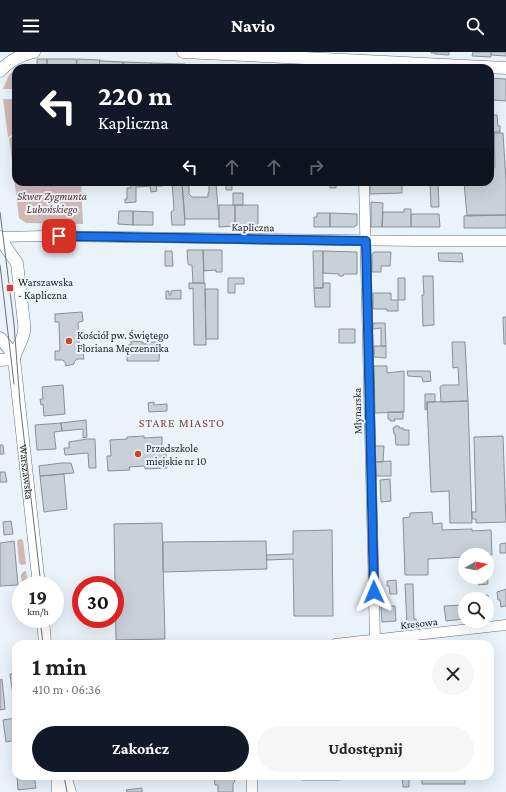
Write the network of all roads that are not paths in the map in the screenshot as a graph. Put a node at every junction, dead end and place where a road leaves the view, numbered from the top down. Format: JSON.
{"nodes":[{"id":1,"x":34,"y":52,"type":"edge"},
{"id":2,"x":183,"y":52,"type":"edge"},
{"id":3,"x":361,"y":64,"type":"edge"},
{"id":4,"x":494,"y":68,"type":"edge"},
{"id":5,"x":506,"y":68,"type":"edge"},
{"id":6,"x":0,"y":72,"type":"edge"},
{"id":7,"x":364,"y":186,"type":"edge"},
{"id":8,"x":0,"y":233,"type":"edge"},
{"id":9,"x":0,"y":237,"type":"edge"},
{"id":10,"x":366,"y":241,"type":"junction"},
{"id":11,"x":506,"y":241,"type":"edge"},
{"id":12,"x":0,"y":242,"type":"edge"},
{"id":13,"x":0,"y":338,"type":"edge"},
{"id":14,"x":14,"y":359,"type":"junction"},
{"id":15,"x":0,"y":360,"type":"edge"},
{"id":16,"x":38,"y":576,"type":"edge"},
{"id":17,"x":506,"y":625,"type":"edge"},
{"id":18,"x":44,"y":628,"type":"edge"},
{"id":19,"x":46,"y":640,"type":"edge"},
{"id":20,"x":375,"y":640,"type":"joint"},
{"id":21,"x":58,"y":780,"type":"edge"},
{"id":22,"x":66,"y":780,"type":"edge"},
{"id":23,"x":252,"y":780,"type":"edge"},
{"id":24,"x":58,"y":792,"type":"edge"},
{"id":25,"x":70,"y":792,"type":"edge"},
{"id":26,"x":252,"y":792,"type":"edge"}],
"edges":[{"from":1,"to":6,"type":"street"},
{"from":2,"to":3,"type":"street"},
{"from":4,"to":5,"type":"street"},
{"from":7,"to":10,"type":"street","name":"Młynarska"},
{"from":8,"to":9,"type":"street"},
{"from":9,"to":10,"type":"street","name":"Kapliczna"},
{"from":9,"to":12,"type":"street"},
{"from":9,"to":14,"type":"street","name":"Warszawska"},
{"from":10,"to":11,"type":"street","name":"Kapliczna"},
{"from":10,"to":20,"type":"street","name":"Młynarska"},
{"from":13,"to":14,"type":"street","name":"Warszawska"},
{"from":14,"to":15,"type":"street"},
{"from":14,"to":16,"type":"street","name":"Warszawska"},
{"from":17,"to":20,"type":"street","name":"Kresowa"},
{"from":18,"to":19,"type":"street"},
{"from":21,"to":24,"type":"street"},
{"from":22,"to":25,"type":"street"},
{"from":23,"to":26,"type":"street"}]}
